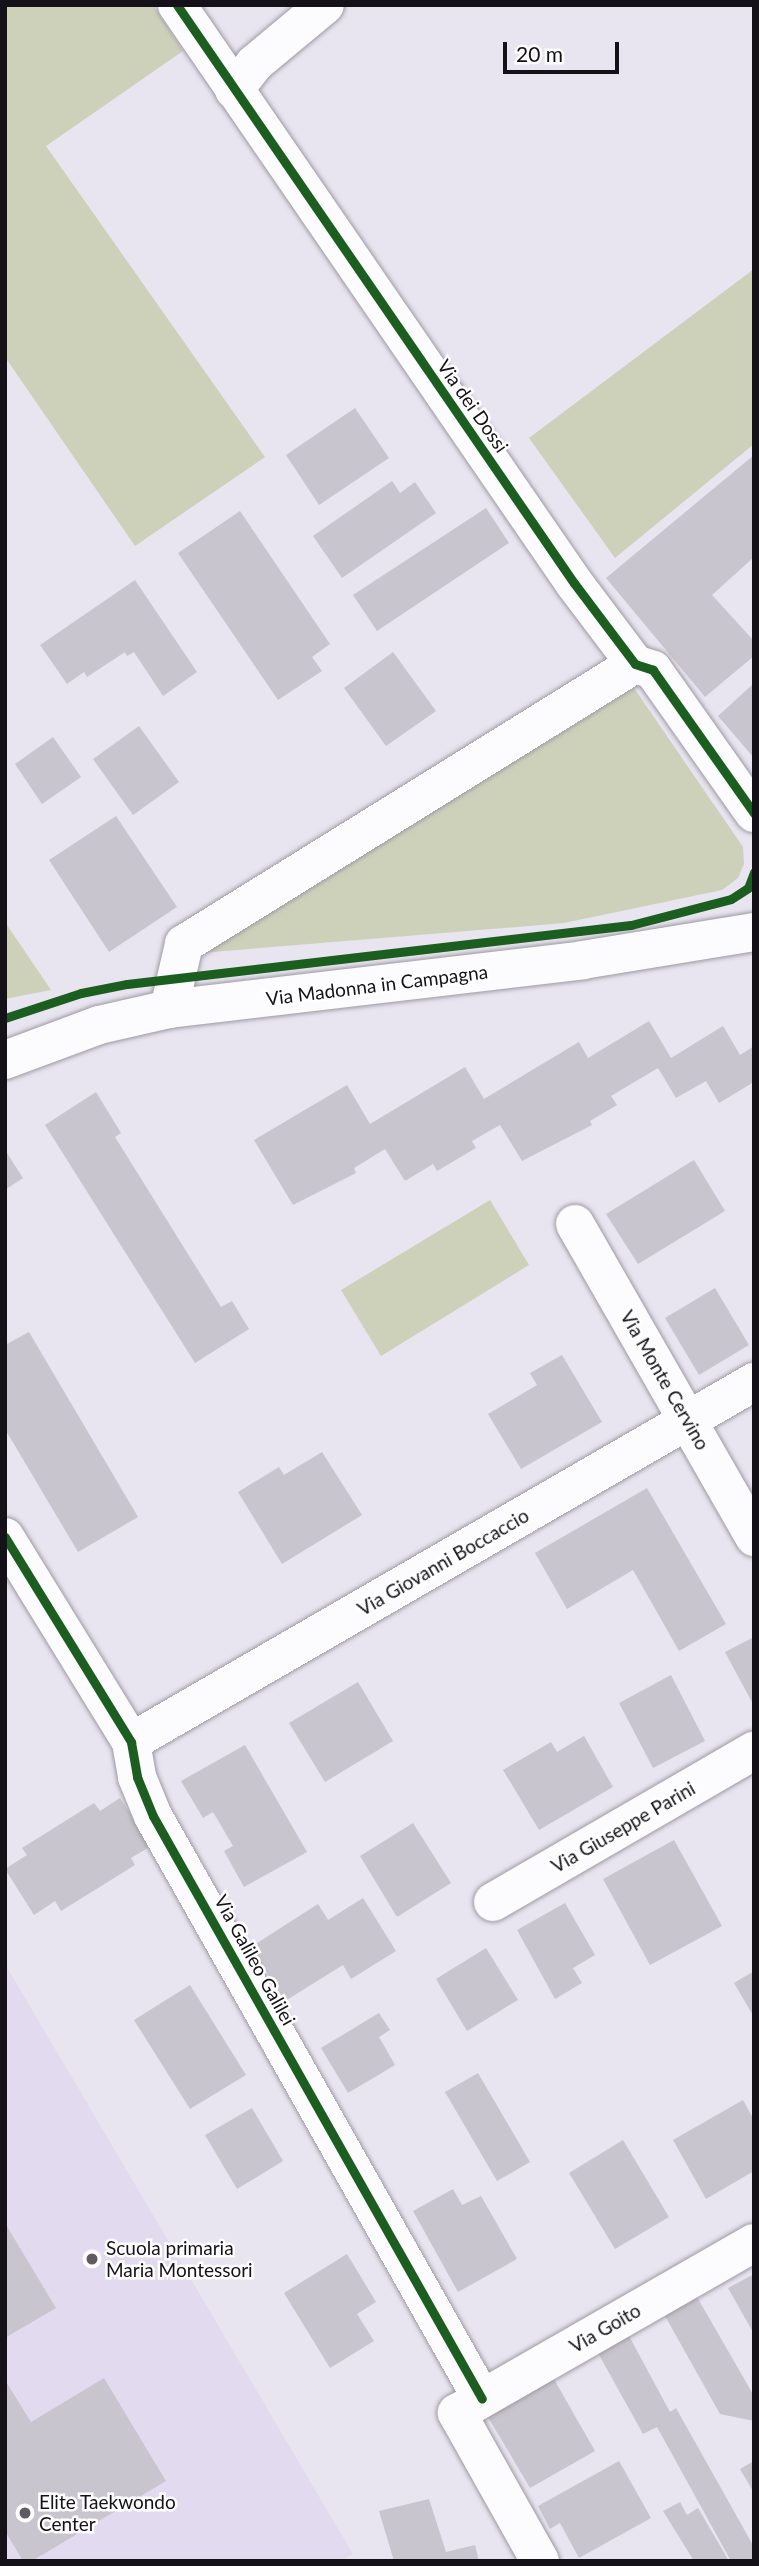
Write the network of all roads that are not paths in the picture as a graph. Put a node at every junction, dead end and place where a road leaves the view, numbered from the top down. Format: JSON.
{"nodes":[{"id":1,"x":177,"y":5,"type":"edge"},
{"id":2,"x":326,"y":5,"type":"edge"},
{"id":3,"x":234,"y":90,"type":"junction"},
{"id":4,"x":635,"y":664,"type":"junction"},
{"id":5,"x":754,"y":813,"type":"edge"},
{"id":6,"x":754,"y":932,"type":"edge"},
{"id":7,"x":169,"y":1009,"type":"junction"},
{"id":8,"x":5,"y":1060,"type":"edge"},
{"id":9,"x":575,"y":1224,"type":"dead end"},
{"id":10,"x":754,"y":1382,"type":"edge"},
{"id":11,"x":689,"y":1420,"type":"junction"},
{"id":12,"x":5,"y":1537,"type":"edge"},
{"id":13,"x":754,"y":1537,"type":"edge"},
{"id":14,"x":131,"y":1742,"type":"junction"},
{"id":15,"x":754,"y":1751,"type":"edge"},
{"id":16,"x":493,"y":1902,"type":"dead end"},
{"id":17,"x":754,"y":2243,"type":"edge"},
{"id":18,"x":469,"y":2406,"type":"junction"},
{"id":19,"x":540,"y":2561,"type":"edge"}],
"edges":[{"from":1,"to":3,"type":"street","name":"Via dei Dossi"},
{"from":2,"to":3,"type":"street"},
{"from":3,"to":4,"type":"street","name":"Via dei Dossi"},
{"from":4,"to":5,"type":"street","name":"Via dei Dossi"},
{"from":4,"to":7,"type":"street"},
{"from":6,"to":7,"type":"street","name":"Via Madonna in Campagna"},
{"from":7,"to":8,"type":"street","name":"Via Madonna in Campagna"},
{"from":9,"to":11,"type":"street","name":"Via Monte Cervino"},
{"from":10,"to":11,"type":"street","name":"Via Giovanni Boccaccio"},
{"from":11,"to":13,"type":"street","name":"Via Monte Cervino"},
{"from":11,"to":14,"type":"street","name":"Via Giovanni Boccaccio"},
{"from":12,"to":14,"type":"street","name":"Via Galileo Galilei"},
{"from":14,"to":18,"type":"street","name":"Via Galileo Galilei"},
{"from":15,"to":16,"type":"street","name":"Via Giuseppe Parini"},
{"from":17,"to":18,"type":"street","name":"Via Goito"},
{"from":18,"to":19,"type":"street","name":"Via Galileo Galilei"}]}
